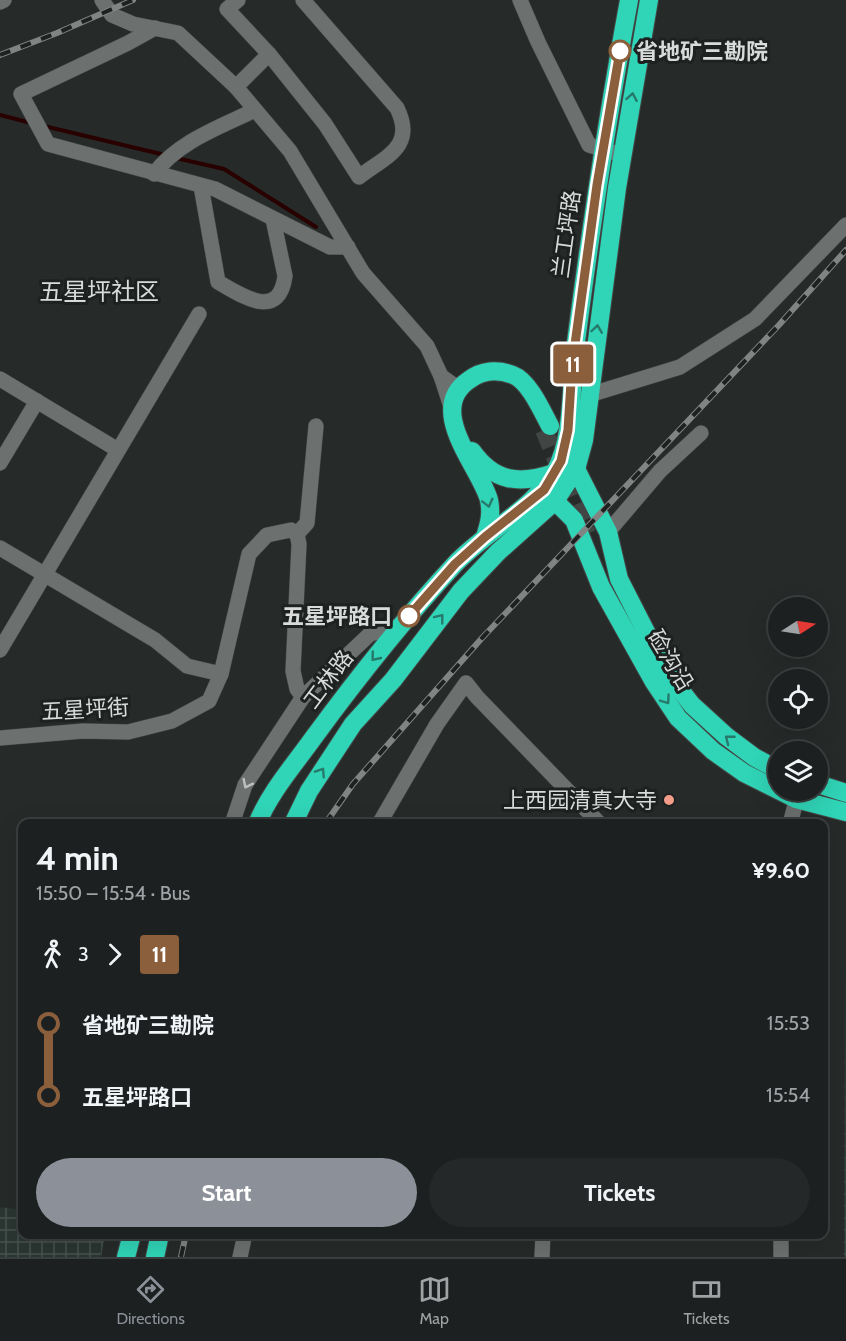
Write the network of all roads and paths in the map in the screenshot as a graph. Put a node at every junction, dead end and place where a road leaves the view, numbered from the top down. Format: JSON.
{"nodes":[{"id":1,"x":4,"y":0,"type":"edge"},
{"id":2,"x":102,"y":0,"type":"edge"},
{"id":3,"x":238,"y":0,"type":"edge"},
{"id":4,"x":303,"y":0,"type":"edge"},
{"id":5,"x":520,"y":0,"type":"edge"},
{"id":6,"x":629,"y":0,"type":"edge"},
{"id":7,"x":649,"y":0,"type":"edge"},
{"id":8,"x":0,"y":2,"type":"edge"},
{"id":9,"x":154,"y":28,"type":"junction"},
{"id":10,"x":269,"y":54,"type":"junction"},
{"id":11,"x":236,"y":87,"type":"junction"},
{"id":12,"x":255,"y":110,"type":"junction"},
{"id":13,"x":603,"y":150,"type":"junction"},
{"id":14,"x":622,"y":155,"type":"junction"},
{"id":15,"x":154,"y":174,"type":"junction"},
{"id":16,"x":201,"y":186,"type":"junction"},
{"id":17,"x":273,"y":219,"type":"junction"},
{"id":18,"x":846,"y":225,"type":"edge"},
{"id":19,"x":348,"y":247,"type":"junction"},
{"id":20,"x":199,"y":314,"type":"dead end"},
{"id":21,"x":441,"y":376,"type":"junction"},
{"id":22,"x":0,"y":379,"type":"edge"},
{"id":23,"x":465,"y":383,"type":"junction"},
{"id":24,"x":589,"y":395,"type":"junction"},
{"id":25,"x":37,"y":401,"type":"junction"},
{"id":26,"x":453,"y":413,"type":"junction"},
{"id":27,"x":316,"y":426,"type":"dead end"},
{"id":28,"x":701,"y":433,"type":"dead end"},
{"id":29,"x":118,"y":450,"type":"junction"},
{"id":30,"x":0,"y":464,"type":"edge"},
{"id":31,"x":576,"y":469,"type":"junction"},
{"id":32,"x":554,"y":473,"type":"junction"},
{"id":33,"x":555,"y":501,"type":"junction"},
{"id":34,"x":594,"y":505,"type":"junction"},
{"id":35,"x":574,"y":520,"type":"junction"},
{"id":36,"x":597,"y":531,"type":"junction"},
{"id":37,"x":297,"y":534,"type":"junction"},
{"id":38,"x":485,"y":537,"type":"junction"},
{"id":39,"x":0,"y":548,"type":"edge"},
{"id":40,"x":45,"y":575,"type":"junction"},
{"id":41,"x":399,"y":626,"type":"junction"},
{"id":42,"x":636,"y":650,"type":"junction"},
{"id":43,"x":0,"y":651,"type":"edge"},
{"id":44,"x":221,"y":674,"type":"junction"},
{"id":45,"x":303,"y":697,"type":"junction"},
{"id":46,"x":0,"y":738,"type":"edge"},
{"id":47,"x":768,"y":765,"type":"edge"},
{"id":48,"x":768,"y":783,"type":"edge"},
{"id":49,"x":828,"y":787,"type":"edge"},
{"id":50,"x":846,"y":793,"type":"edge"},
{"id":51,"x":796,"y":801,"type":"edge"},
{"id":52,"x":814,"y":801,"type":"edge"},
{"id":53,"x":846,"y":812,"type":"edge"},
{"id":54,"x":234,"y":819,"type":"edge"},
{"id":55,"x":259,"y":819,"type":"edge"},
{"id":56,"x":295,"y":819,"type":"edge"},
{"id":57,"x":382,"y":819,"type":"edge"},
{"id":58,"x":595,"y":819,"type":"edge"},
{"id":59,"x":791,"y":819,"type":"edge"},
{"id":60,"x":131,"y":1239,"type":"edge"},
{"id":61,"x":159,"y":1239,"type":"edge"},
{"id":62,"x":244,"y":1239,"type":"edge"},
{"id":63,"x":543,"y":1239,"type":"edge"},
{"id":64,"x":781,"y":1239,"type":"edge"},
{"id":65,"x":126,"y":1257,"type":"edge"},
{"id":66,"x":155,"y":1257,"type":"edge"},
{"id":67,"x":240,"y":1257,"type":"edge"},
{"id":68,"x":542,"y":1257,"type":"edge"},
{"id":69,"x":781,"y":1257,"type":"edge"}],
"edges":[{"from":1,"to":8,"type":"street"},
{"from":2,"to":9,"type":"street"},
{"from":3,"to":10,"type":"street"},
{"from":4,"to":10,"type":"street"},
{"from":5,"to":13,"type":"street"},
{"from":6,"to":13,"type":"highway","name":"兰工坪路"},
{"from":14,"to":7,"type":"highway","name":"兰工坪路","one_way":true},
{"from":9,"to":11,"type":"street"},
{"from":9,"to":15,"type":"street"},
{"from":10,"to":11,"type":"street"},
{"from":11,"to":12,"type":"street"},
{"from":12,"to":15,"type":"street"},
{"from":12,"to":19,"type":"street"},
{"from":13,"to":14,"type":"street"},
{"from":13,"to":32,"type":"highway","name":"兰工坪路"},
{"from":24,"to":14,"type":"highway","name":"兰工坪路","one_way":true},
{"from":15,"to":16,"type":"street"},
{"from":16,"to":17,"type":"street"},
{"from":16,"to":17,"type":"street"},
{"from":17,"to":19,"type":"street"},
{"from":18,"to":24,"type":"street"},
{"from":19,"to":21,"type":"street"},
{"from":20,"to":29,"type":"street"},
{"from":21,"to":23,"type":"street"},
{"from":21,"to":26,"type":"street"},
{"from":22,"to":25,"type":"street"},
{"from":23,"to":26,"type":"highway"},
{"from":23,"to":32,"type":"highway"},
{"from":24,"to":31,"type":"highway","name":"兰工坪路"},
{"from":25,"to":29,"type":"street"},
{"from":25,"to":30,"type":"street"},
{"from":26,"to":38,"type":"highway","one_way":true},
{"from":27,"to":37,"type":"street"},
{"from":28,"to":36,"type":"street"},
{"from":29,"to":40,"type":"street"},
{"from":31,"to":33,"type":"highway","name":"工林路"},
{"from":31,"to":34,"type":"highway"},
{"from":32,"to":38,"type":"highway","name":"工林路"},
{"from":33,"to":35,"type":"highway","name":"硷沟沿"},
{"from":56,"to":33,"type":"highway","name":"工林路","one_way":true},
{"from":34,"to":35,"type":"highway"},
{"from":34,"to":36,"type":"highway"},
{"from":35,"to":42,"type":"highway","name":"硷沟沿"},
{"from":36,"to":42,"type":"highway"},
{"from":47,"to":36,"type":"highway","name":"硷沟沿","one_way":true},
{"from":37,"to":44,"type":"street","name":"五星坪街"},
{"from":37,"to":45,"type":"street"},
{"from":38,"to":41,"type":"highway","name":"工林路"},
{"from":39,"to":40,"type":"street"},
{"from":40,"to":43,"type":"street"},
{"from":40,"to":44,"type":"street"},
{"from":41,"to":45,"type":"street"},
{"from":41,"to":55,"type":"highway","name":"工林路","one_way":true},
{"from":42,"to":48,"type":"highway","name":"硷沟沿","one_way":true},
{"from":44,"to":46,"type":"street","name":"五星坪街"},
{"from":45,"to":54,"type":"street","one_way":true},
{"from":49,"to":50,"type":"highway"},
{"from":51,"to":59,"type":"street"},
{"from":52,"to":53,"type":"highway","name":"硷沟沿"},
{"from":57,"to":58,"type":"street"},
{"from":60,"to":65,"type":"highway"},
{"from":61,"to":66,"type":"highway"},
{"from":62,"to":67,"type":"street"},
{"from":63,"to":68,"type":"street"},
{"from":64,"to":69,"type":"street"}]}
